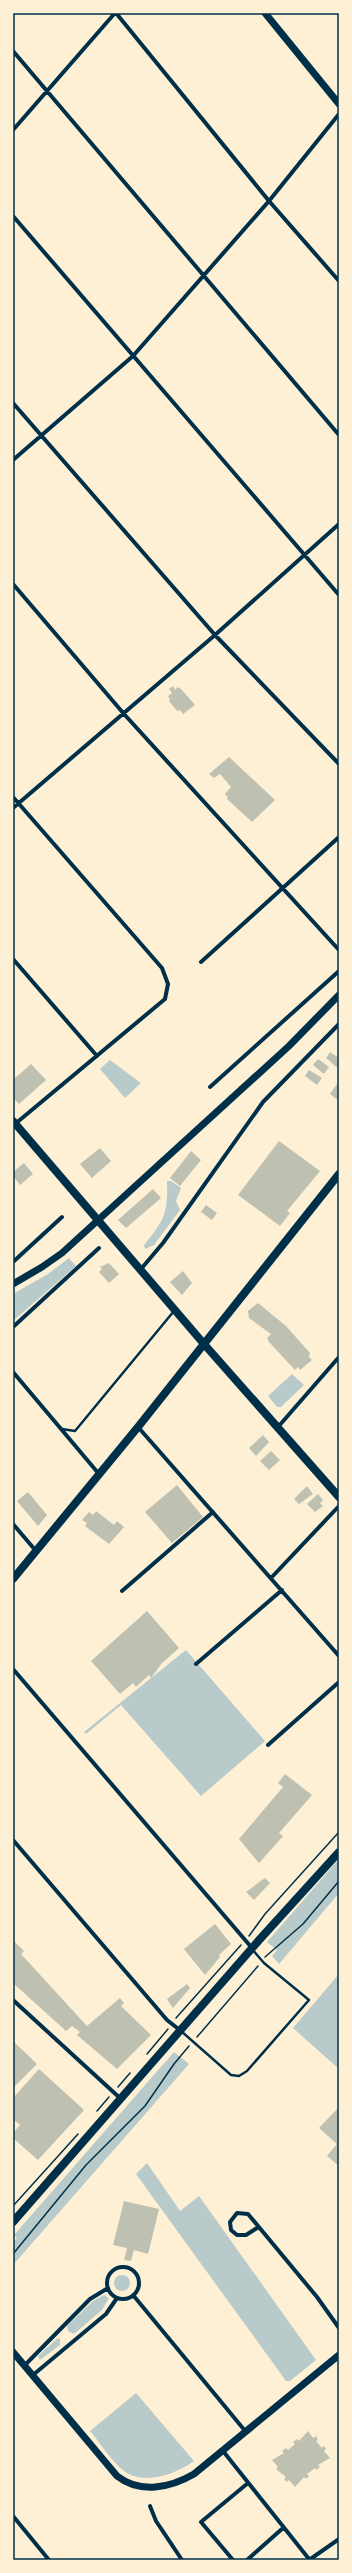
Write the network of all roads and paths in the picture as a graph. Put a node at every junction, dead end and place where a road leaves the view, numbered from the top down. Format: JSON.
{"nodes":[{"id":1,"x":115,"y":13,"type":"edge"},
{"id":2,"x":265,"y":13,"type":"edge"},
{"id":3,"x":13,"y":51,"type":"edge"},
{"id":4,"x":48,"y":91,"type":"junction"},
{"id":5,"x":339,"y":104,"type":"edge"},
{"id":6,"x":339,"y":114,"type":"edge"},
{"id":7,"x":13,"y":130,"type":"edge"},
{"id":8,"x":269,"y":201,"type":"junction"},
{"id":9,"x":13,"y":216,"type":"edge"},
{"id":10,"x":203,"y":275,"type":"junction"},
{"id":11,"x":339,"y":281,"type":"edge"},
{"id":12,"x":133,"y":356,"type":"junction"},
{"id":13,"x":13,"y":403,"type":"edge"},
{"id":14,"x":339,"y":435,"type":"edge"},
{"id":15,"x":42,"y":436,"type":"junction"},
{"id":16,"x":13,"y":460,"type":"edge"},
{"id":17,"x":339,"y":524,"type":"edge"},
{"id":18,"x":305,"y":556,"type":"junction"},
{"id":19,"x":13,"y":584,"type":"edge"},
{"id":20,"x":339,"y":595,"type":"edge"},
{"id":21,"x":215,"y":635,"type":"junction"},
{"id":22,"x":124,"y":714,"type":"junction"},
{"id":23,"x":339,"y":764,"type":"edge"},
{"id":24,"x":13,"y":797,"type":"edge"},
{"id":25,"x":18,"y":803,"type":"junction"},
{"id":26,"x":13,"y":808,"type":"edge"},
{"id":27,"x":339,"y":837,"type":"edge"},
{"id":28,"x":283,"y":888,"type":"junction"},
{"id":29,"x":339,"y":950,"type":"edge"},
{"id":30,"x":13,"y":959,"type":"edge"},
{"id":31,"x":201,"y":962,"type":"dead end"},
{"id":32,"x":339,"y":971,"type":"edge"},
{"id":33,"x":339,"y":995,"type":"edge"},
{"id":34,"x":339,"y":1024,"type":"edge"},
{"id":35,"x":97,"y":1056,"type":"junction"},
{"id":36,"x":210,"y":1087,"type":"dead end"},
{"id":37,"x":14,"y":1122,"type":"edge"},
{"id":38,"x":339,"y":1174,"type":"edge"},
{"id":39,"x":62,"y":1217,"type":"dead end"},
{"id":40,"x":98,"y":1220,"type":"junction"},
{"id":41,"x":99,"y":1248,"type":"dead end"},
{"id":42,"x":13,"y":1262,"type":"edge"},
{"id":43,"x":141,"y":1269,"type":"junction"},
{"id":44,"x":13,"y":1284,"type":"edge"},
{"id":45,"x":175,"y":1309,"type":"junction"},
{"id":46,"x":13,"y":1327,"type":"edge"},
{"id":47,"x":204,"y":1344,"type":"junction"},
{"id":48,"x":339,"y":1356,"type":"edge"},
{"id":49,"x":13,"y":1372,"type":"edge"},
{"id":50,"x":278,"y":1427,"type":"junction"},
{"id":51,"x":138,"y":1428,"type":"junction"},
{"id":52,"x":60,"y":1429,"type":"junction"},
{"id":53,"x":99,"y":1474,"type":"junction"},
{"id":54,"x":339,"y":1497,"type":"edge"},
{"id":55,"x":339,"y":1506,"type":"edge"},
{"id":56,"x":213,"y":1512,"type":"junction"},
{"id":57,"x":13,"y":1524,"type":"edge"},
{"id":58,"x":36,"y":1551,"type":"junction"},
{"id":59,"x":271,"y":1578,"type":"junction"},
{"id":60,"x":13,"y":1579,"type":"edge"},
{"id":61,"x":122,"y":1590,"type":"dead end"},
{"id":62,"x":282,"y":1590,"type":"junction"},
{"id":63,"x":339,"y":1656,"type":"edge"},
{"id":64,"x":196,"y":1664,"type":"dead end"},
{"id":65,"x":13,"y":1669,"type":"edge"},
{"id":66,"x":339,"y":1682,"type":"edge"},
{"id":67,"x":268,"y":1745,"type":"dead end"},
{"id":68,"x":339,"y":1832,"type":"edge"},
{"id":69,"x":13,"y":1840,"type":"edge"},
{"id":70,"x":339,"y":1852,"type":"edge"},
{"id":71,"x":339,"y":1881,"type":"edge"},
{"id":72,"x":252,"y":1932,"type":"dead end"},
{"id":73,"x":252,"y":1948,"type":"junction"},
{"id":74,"x":238,"y":1949,"type":"dead end"},
{"id":75,"x":267,"y":1954,"type":"dead end"},
{"id":76,"x":258,"y":1967,"type":"dead end"},
{"id":77,"x":13,"y":2000,"type":"edge"},
{"id":78,"x":176,"y":2018,"type":"dead end"},
{"id":79,"x":166,"y":2030,"type":"dead end"},
{"id":80,"x":182,"y":2033,"type":"junction"},
{"id":81,"x":200,"y":2034,"type":"dead end"},
{"id":82,"x":188,"y":2047,"type":"dead end"},
{"id":83,"x":142,"y":2060,"type":"dead end"},
{"id":84,"x":132,"y":2071,"type":"dead end"},
{"id":85,"x":122,"y":2082,"type":"dead end"},
{"id":86,"x":121,"y":2099,"type":"junction"},
{"id":87,"x":101,"y":2106,"type":"dead end"},
{"id":88,"x":96,"y":2114,"type":"dead end"},
{"id":89,"x":79,"y":2132,"type":"dead end"},
{"id":90,"x":13,"y":2206,"type":"edge"},
{"id":91,"x":13,"y":2222,"type":"edge"},
{"id":92,"x":257,"y":2228,"type":"junction"},
{"id":93,"x":13,"y":2254,"type":"edge"},
{"id":94,"x":108,"y":2288,"type":"junction"},
{"id":95,"x":133,"y":2295,"type":"junction"},
{"id":96,"x":117,"y":2298,"type":"junction"},
{"id":97,"x":339,"y":2328,"type":"edge"},
{"id":98,"x":13,"y":2352,"type":"edge"},
{"id":99,"x":339,"y":2355,"type":"edge"},
{"id":100,"x":25,"y":2365,"type":"junction"},
{"id":101,"x":32,"y":2375,"type":"junction"},
{"id":102,"x":246,"y":2432,"type":"junction"},
{"id":103,"x":223,"y":2451,"type":"junction"},
{"id":104,"x":248,"y":2483,"type":"junction"},
{"id":105,"x":150,"y":2506,"type":"dead end"},
{"id":106,"x":13,"y":2516,"type":"edge"},
{"id":107,"x":284,"y":2528,"type":"junction"},
{"id":108,"x":339,"y":2538,"type":"edge"},
{"id":109,"x":49,"y":2560,"type":"edge"},
{"id":110,"x":182,"y":2560,"type":"edge"},
{"id":111,"x":233,"y":2560,"type":"edge"},
{"id":112,"x":246,"y":2560,"type":"edge"},
{"id":113,"x":309,"y":2560,"type":"edge"}],
"edges":[{"from":1,"to":4,"type":"street"},
{"from":1,"to":8,"type":"street"},
{"from":2,"to":5,"type":"street"},
{"from":3,"to":4,"type":"street"},
{"from":4,"to":7,"type":"street"},
{"from":4,"to":10,"type":"street"},
{"from":6,"to":8,"type":"street"},
{"from":8,"to":10,"type":"street"},
{"from":8,"to":11,"type":"street"},
{"from":9,"to":12,"type":"street"},
{"from":10,"to":12,"type":"street"},
{"from":10,"to":14,"type":"street"},
{"from":12,"to":15,"type":"street"},
{"from":12,"to":18,"type":"street"},
{"from":13,"to":15,"type":"street"},
{"from":15,"to":16,"type":"street"},
{"from":15,"to":21,"type":"street"},
{"from":17,"to":18,"type":"street"},
{"from":18,"to":20,"type":"street"},
{"from":18,"to":21,"type":"street"},
{"from":19,"to":22,"type":"street"},
{"from":21,"to":22,"type":"street"},
{"from":21,"to":23,"type":"street"},
{"from":22,"to":25,"type":"street"},
{"from":22,"to":28,"type":"street"},
{"from":24,"to":25,"type":"street"},
{"from":25,"to":26,"type":"street"},
{"from":25,"to":35,"type":"street"},
{"from":27,"to":28,"type":"street"},
{"from":28,"to":29,"type":"street"},
{"from":28,"to":31,"type":"street"},
{"from":30,"to":35,"type":"street"},
{"from":32,"to":36,"type":"street"},
{"from":33,"to":40,"type":"street"},
{"from":34,"to":43,"type":"street"},
{"from":35,"to":37,"type":"street"},
{"from":37,"to":40,"type":"main road"},
{"from":38,"to":47,"type":"main road"},
{"from":39,"to":42,"type":"street"},
{"from":40,"to":43,"type":"main road"},
{"from":40,"to":44,"type":"street"},
{"from":41,"to":46,"type":"street"},
{"from":43,"to":45,"type":"main road"},
{"from":45,"to":47,"type":"main road"},
{"from":45,"to":52,"type":"lane"},
{"from":47,"to":50,"type":"main road"},
{"from":47,"to":51,"type":"main road"},
{"from":48,"to":50,"type":"street"},
{"from":49,"to":52,"type":"street"},
{"from":50,"to":54,"type":"main road"},
{"from":51,"to":53,"type":"main road"},
{"from":51,"to":56,"type":"street"},
{"from":52,"to":53,"type":"street"},
{"from":53,"to":58,"type":"main road"},
{"from":55,"to":59,"type":"street"},
{"from":56,"to":59,"type":"street"},
{"from":56,"to":61,"type":"street"},
{"from":57,"to":58,"type":"street"},
{"from":58,"to":60,"type":"main road"},
{"from":59,"to":62,"type":"street"},
{"from":62,"to":63,"type":"street"},
{"from":62,"to":64,"type":"street"},
{"from":65,"to":73,"type":"street"},
{"from":66,"to":67,"type":"street"},
{"from":68,"to":72,"type":"path"},
{"from":69,"to":80,"type":"street"},
{"from":70,"to":73,"type":"main road"},
{"from":71,"to":75,"type":"path"},
{"from":73,"to":80,"type":"main road"},
{"from":73,"to":80,"type":"lane"},
{"from":74,"to":78,"type":"path"},
{"from":76,"to":81,"type":"path"},
{"from":77,"to":86,"type":"street"},
{"from":79,"to":83,"type":"path"},
{"from":80,"to":86,"type":"main road"},
{"from":82,"to":93,"type":"path"},
{"from":84,"to":85,"type":"path"},
{"from":86,"to":91,"type":"main road"},
{"from":87,"to":88,"type":"path"},
{"from":89,"to":90,"type":"path"},
{"from":92,"to":92,"type":"street"},
{"from":92,"to":97,"type":"street"},
{"from":94,"to":95,"type":"street"},
{"from":94,"to":96,"type":"street"},
{"from":94,"to":100,"type":"street"},
{"from":95,"to":96,"type":"street"},
{"from":95,"to":102,"type":"street"},
{"from":96,"to":101,"type":"street"},
{"from":98,"to":100,"type":"street"},
{"from":99,"to":102,"type":"street"},
{"from":100,"to":101,"type":"street"},
{"from":101,"to":103,"type":"street"},
{"from":102,"to":103,"type":"street"},
{"from":103,"to":104,"type":"street"},
{"from":104,"to":107,"type":"street"},
{"from":104,"to":111,"type":"street"},
{"from":105,"to":110,"type":"street"},
{"from":106,"to":109,"type":"street"},
{"from":107,"to":112,"type":"street"},
{"from":107,"to":113,"type":"street"},
{"from":108,"to":113,"type":"street"}]}
